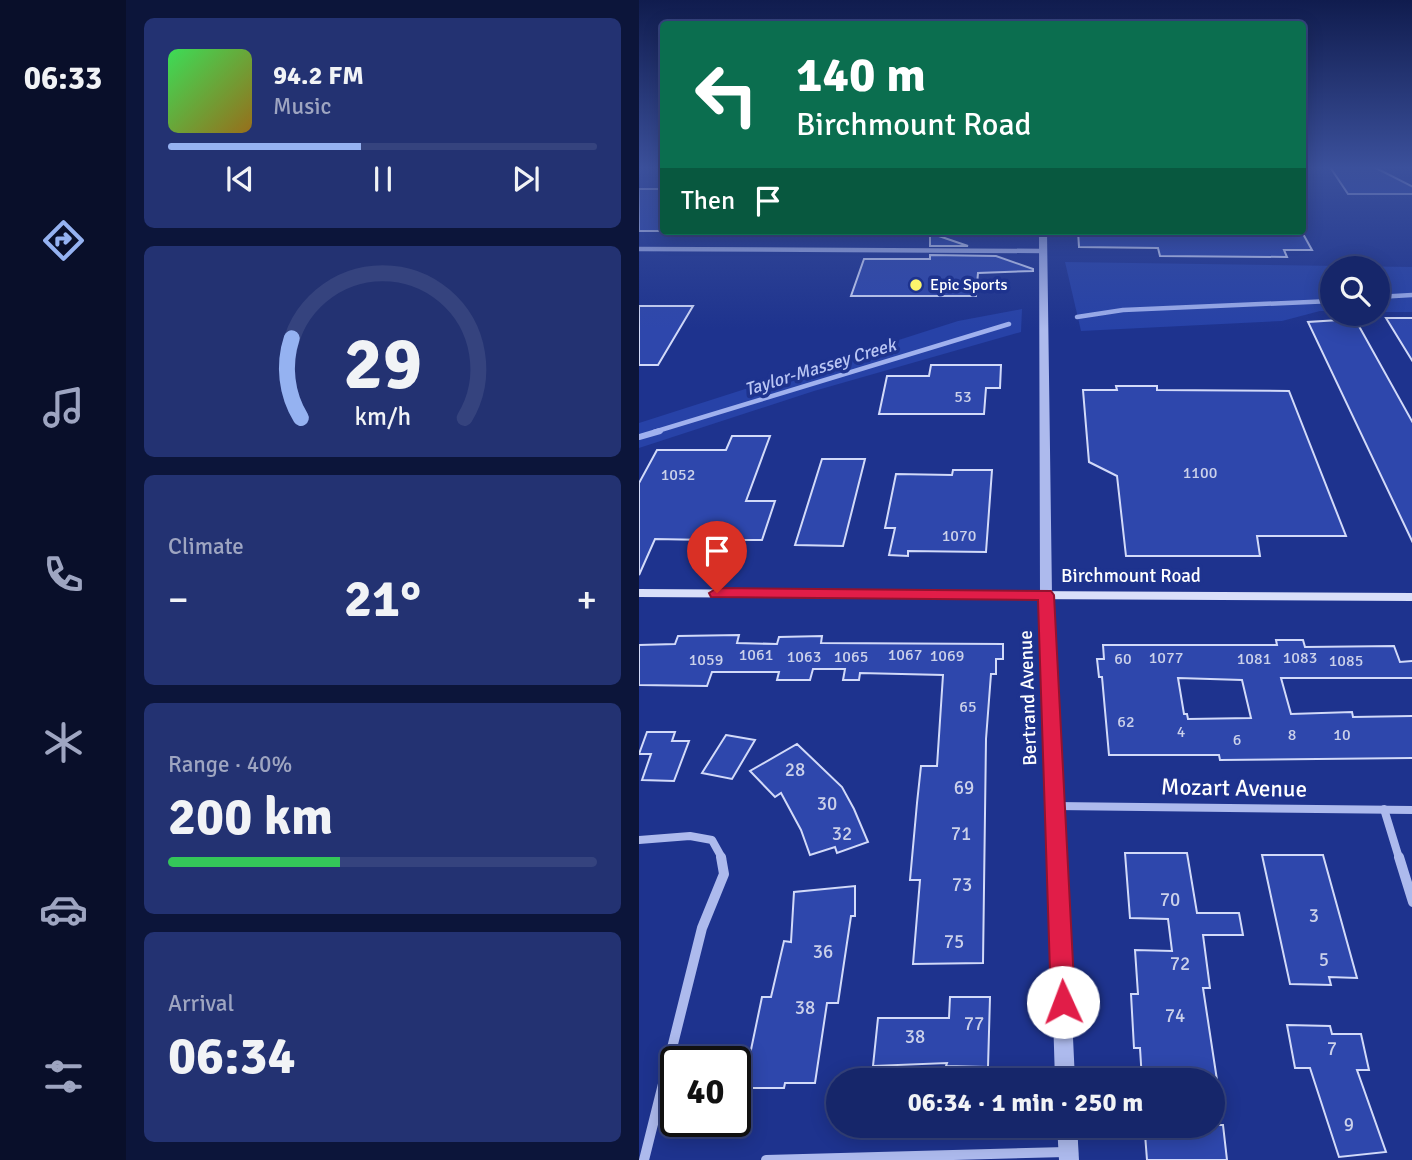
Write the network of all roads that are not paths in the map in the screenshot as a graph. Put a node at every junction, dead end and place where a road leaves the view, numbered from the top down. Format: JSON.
{"nodes":[{"id":1,"x":1043,"y":235,"type":"edge"},
{"id":2,"x":639,"y":249,"type":"edge"},
{"id":3,"x":1043,"y":251,"type":"junction"},
{"id":4,"x":639,"y":593,"type":"edge"},
{"id":5,"x":1046,"y":595,"type":"junction"},
{"id":6,"x":1412,"y":597,"type":"edge"},
{"id":7,"x":1056,"y":806,"type":"junction"},
{"id":8,"x":1383,"y":809,"type":"junction"},
{"id":9,"x":1412,"y":810,"type":"edge"},
{"id":10,"x":639,"y":840,"type":"edge"},
{"id":11,"x":1412,"y":901,"type":"edge"},
{"id":12,"x":1065,"y":1068,"type":"edge"},
{"id":13,"x":1068,"y":1138,"type":"edge"},
{"id":14,"x":1069,"y":1156,"type":"edge"},
{"id":15,"x":644,"y":1160,"type":"edge"},
{"id":16,"x":766,"y":1160,"type":"edge"}],
"edges":[{"from":1,"to":3,"type":"street","name":"Bertrand Avenue"},
{"from":2,"to":3,"type":"street"},
{"from":3,"to":5,"type":"street","name":"Bertrand Avenue"},
{"from":4,"to":5,"type":"main road","name":"Birchmount Road"},
{"from":5,"to":6,"type":"main road","name":"Birchmount Road"},
{"from":5,"to":7,"type":"street","name":"Bertrand Avenue"},
{"from":7,"to":8,"type":"street","name":"Mozart Avenue"},
{"from":7,"to":12,"type":"street","name":"Bertrand Avenue"},
{"from":8,"to":9,"type":"street","name":"Mozart Avenue"},
{"from":8,"to":11,"type":"street"},
{"from":10,"to":15,"type":"street"},
{"from":13,"to":14,"type":"street"},
{"from":14,"to":16,"type":"street"}]}
